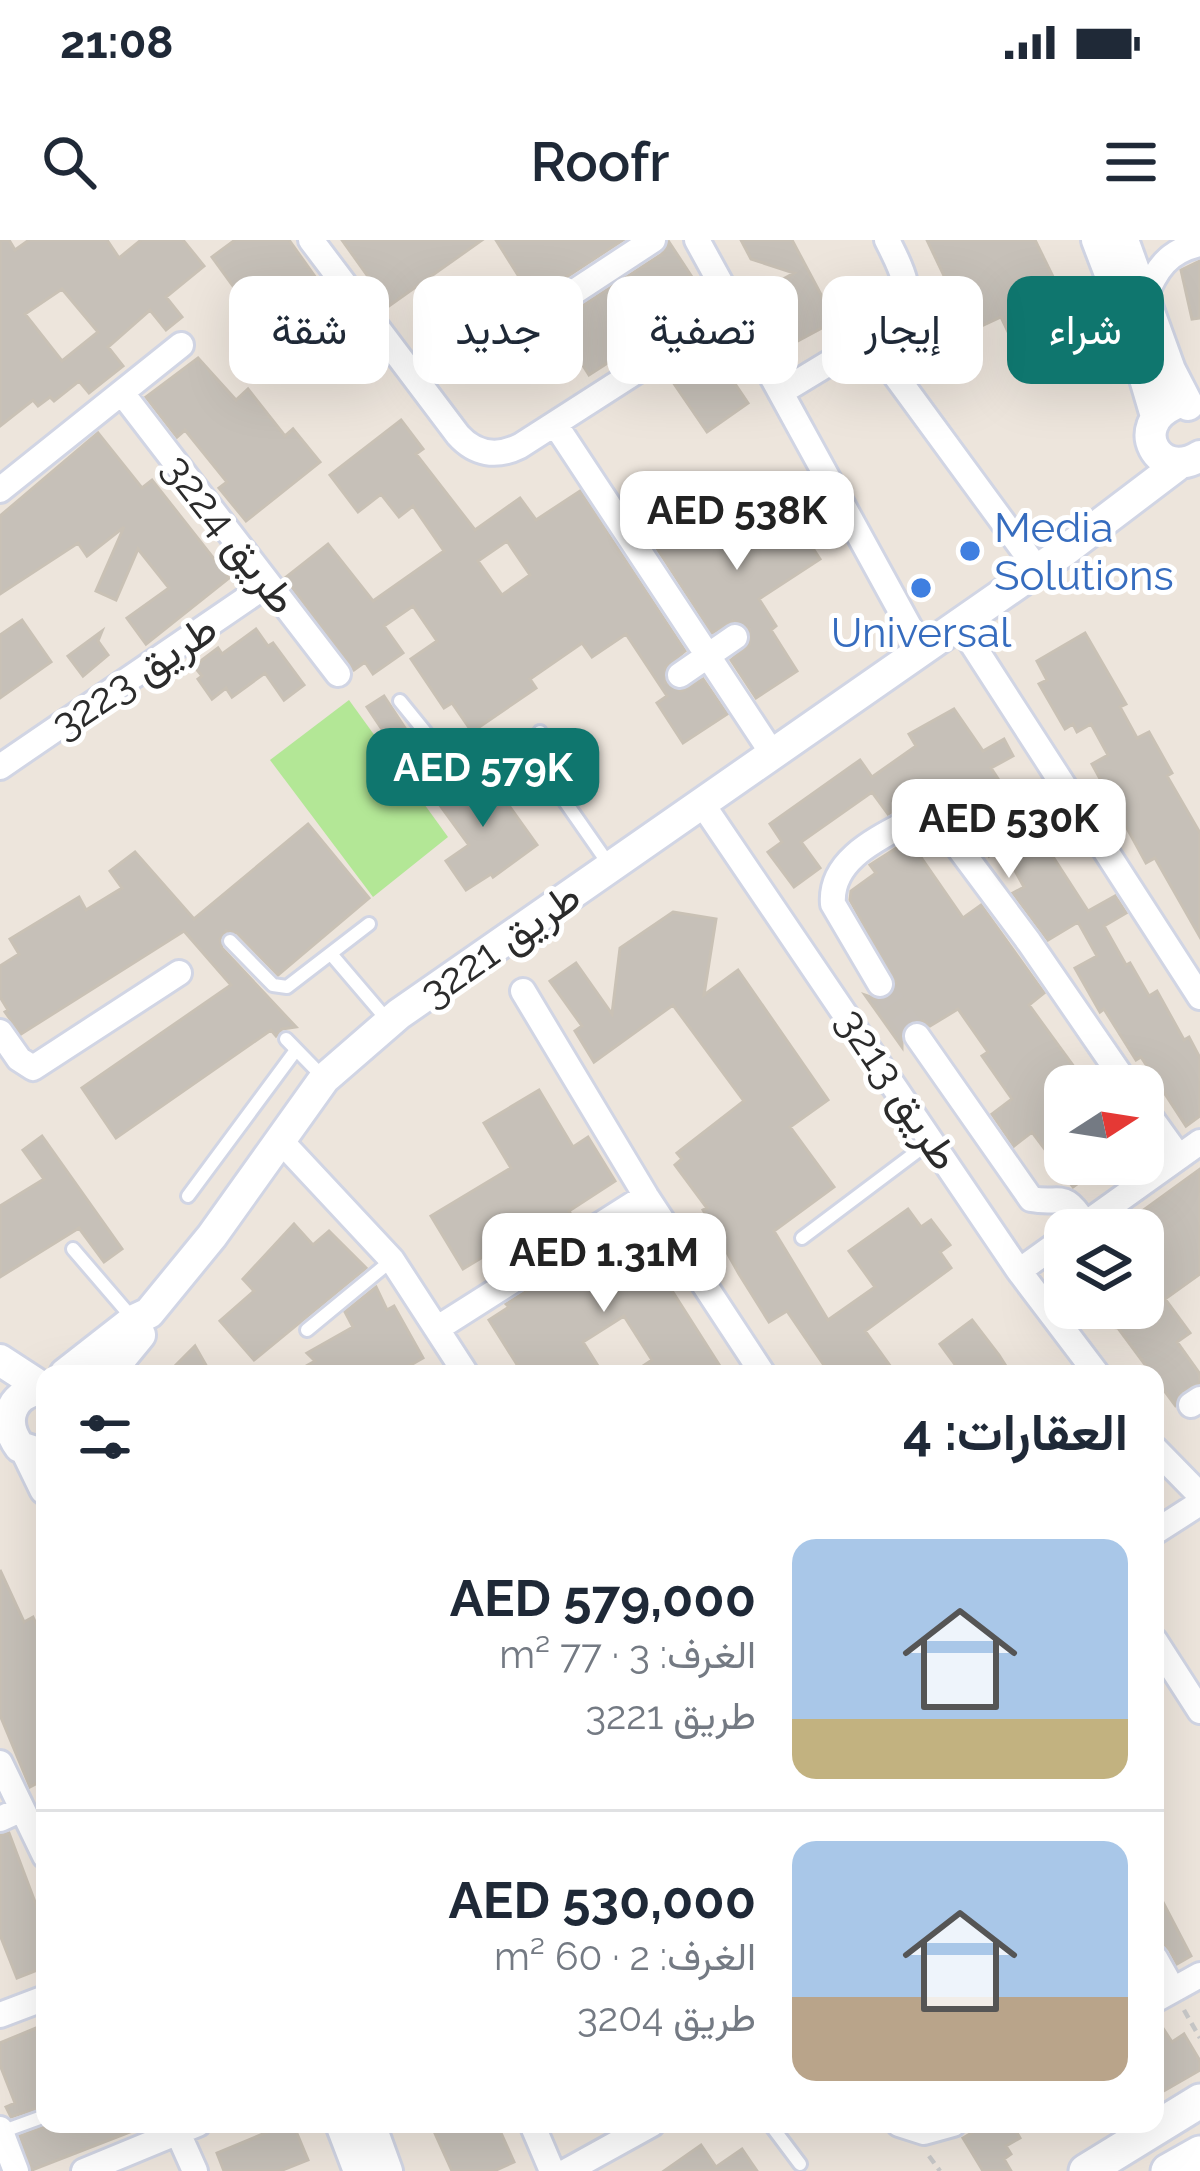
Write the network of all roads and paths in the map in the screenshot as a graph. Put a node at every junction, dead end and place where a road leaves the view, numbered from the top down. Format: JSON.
{"nodes":[{"id":1,"x":311,"y":240,"type":"edge"},
{"id":2,"x":653,"y":240,"type":"edge"},
{"id":3,"x":697,"y":240,"type":"edge"},
{"id":4,"x":887,"y":240,"type":"edge"},
{"id":5,"x":1097,"y":240,"type":"edge"},
{"id":6,"x":1123,"y":240,"type":"edge"},
{"id":7,"x":1200,"y":244,"type":"edge"},
{"id":8,"x":717,"y":276,"type":"edge"},
{"id":9,"x":1136,"y":276,"type":"edge"},
{"id":10,"x":1154,"y":276,"type":"edge"},
{"id":11,"x":583,"y":286,"type":"edge"},
{"id":12,"x":181,"y":345,"type":"dead end"},
{"id":13,"x":1164,"y":353,"type":"edge"},
{"id":14,"x":617,"y":384,"type":"edge"},
{"id":15,"x":779,"y":384,"type":"edge"},
{"id":16,"x":902,"y":384,"type":"edge"},
{"id":17,"x":783,"y":391,"type":"junction"},
{"id":18,"x":122,"y":393,"type":"junction"},
{"id":19,"x":1197,"y":409,"type":"edge"},
{"id":20,"x":555,"y":424,"type":"junction"},
{"id":21,"x":1153,"y":427,"type":"junction"},
{"id":22,"x":1190,"y":460,"type":"edge"},
{"id":23,"x":0,"y":490,"type":"edge"},
{"id":24,"x":1098,"y":523,"type":"junction"},
{"id":25,"x":1038,"y":570,"type":"junction"},
{"id":26,"x":268,"y":584,"type":"junction"},
{"id":27,"x":960,"y":625,"type":"junction"},
{"id":28,"x":735,"y":638,"type":"dead end"},
{"id":29,"x":921,"y":648,"type":"junction"},
{"id":30,"x":708,"y":656,"type":"junction"},
{"id":31,"x":338,"y":674,"type":"dead end"},
{"id":32,"x":680,"y":674,"type":"dead end"},
{"id":33,"x":400,"y":701,"type":"dead end"},
{"id":34,"x":541,"y":732,"type":"dead end"},
{"id":35,"x":772,"y":753,"type":"junction"},
{"id":36,"x":539,"y":764,"type":"junction"},
{"id":37,"x":0,"y":767,"type":"edge"},
{"id":38,"x":701,"y":802,"type":"junction"},
{"id":39,"x":611,"y":867,"type":"junction"},
{"id":40,"x":369,"y":924,"type":"dead end"},
{"id":41,"x":230,"y":941,"type":"dead end"},
{"id":42,"x":331,"y":954,"type":"junction"},
{"id":43,"x":179,"y":973,"type":"dead end"},
{"id":44,"x":880,"y":984,"type":"tunnel mouth"},
{"id":45,"x":523,"y":991,"type":"dead end"},
{"id":46,"x":1200,"y":997,"type":"edge"},
{"id":47,"x":389,"y":1022,"type":"junction"},
{"id":48,"x":0,"y":1032,"type":"edge"},
{"id":49,"x":917,"y":1036,"type":"tunnel mouth"},
{"id":50,"x":1114,"y":1065,"type":"edge"},
{"id":51,"x":324,"y":1078,"type":"junction"},
{"id":52,"x":1164,"y":1136,"type":"edge"},
{"id":53,"x":279,"y":1139,"type":"junction"},
{"id":54,"x":932,"y":1140,"type":"junction"},
{"id":55,"x":1200,"y":1142,"type":"edge"},
{"id":56,"x":1179,"y":1157,"type":"junction"},
{"id":57,"x":188,"y":1196,"type":"dead end"},
{"id":58,"x":646,"y":1196,"type":"junction"},
{"id":59,"x":1074,"y":1209,"type":"edge"},
{"id":60,"x":1107,"y":1209,"type":"edge"},
{"id":61,"x":802,"y":1238,"type":"dead end"},
{"id":62,"x":73,"y":1249,"type":"dead end"},
{"id":63,"x":1044,"y":1253,"type":"edge"},
{"id":64,"x":392,"y":1260,"type":"junction"},
{"id":65,"x":1019,"y":1271,"type":"junction"},
{"id":66,"x":141,"y":1317,"type":"junction"},
{"id":67,"x":438,"y":1328,"type":"junction"},
{"id":68,"x":308,"y":1330,"type":"dead end"},
{"id":69,"x":0,"y":1360,"type":"edge"},
{"id":70,"x":80,"y":1365,"type":"edge"},
{"id":71,"x":115,"y":1365,"type":"edge"},
{"id":72,"x":461,"y":1365,"type":"edge"},
{"id":73,"x":757,"y":1365,"type":"edge"},
{"id":74,"x":1089,"y":1365,"type":"edge"},
{"id":75,"x":36,"y":1377,"type":"edge"},
{"id":76,"x":36,"y":1391,"type":"edge"},
{"id":77,"x":4,"y":1409,"type":"edge"},
{"id":78,"x":36,"y":1453,"type":"edge"},
{"id":79,"x":1164,"y":1459,"type":"edge"},
{"id":80,"x":1200,"y":1499,"type":"edge"},
{"id":81,"x":1164,"y":1525,"type":"edge"},
{"id":82,"x":1164,"y":1655,"type":"edge"},
{"id":83,"x":1200,"y":1712,"type":"edge"},
{"id":84,"x":0,"y":1763,"type":"edge"},
{"id":85,"x":11,"y":1814,"type":"edge"},
{"id":86,"x":36,"y":1845,"type":"edge"},
{"id":87,"x":1200,"y":1975,"type":"edge"},
{"id":88,"x":1164,"y":1995,"type":"edge"},
{"id":89,"x":36,"y":2001,"type":"edge"},
{"id":90,"x":0,"y":2015,"type":"edge"},
{"id":91,"x":1200,"y":2038,"type":"edge"},
{"id":92,"x":1200,"y":2101,"type":"edge"},
{"id":93,"x":36,"y":2119,"type":"edge"},
{"id":94,"x":1164,"y":2123,"type":"edge"},
{"id":95,"x":0,"y":2131,"type":"edge"},
{"id":96,"x":170,"y":2133,"type":"edge"},
{"id":97,"x":186,"y":2133,"type":"edge"},
{"id":98,"x":344,"y":2133,"type":"edge"},
{"id":99,"x":373,"y":2133,"type":"edge"},
{"id":100,"x":536,"y":2133,"type":"edge"},
{"id":101,"x":636,"y":2133,"type":"edge"},
{"id":102,"x":777,"y":2133,"type":"edge"},
{"id":103,"x":1148,"y":2133,"type":"edge"},
{"id":104,"x":1200,"y":2152,"type":"edge"},
{"id":105,"x":800,"y":2164,"type":"dead end"},
{"id":106,"x":1200,"y":2170,"type":"edge"},
{"id":107,"x":16,"y":2171,"type":"edge"},
{"id":108,"x":84,"y":2171,"type":"edge"},
{"id":109,"x":195,"y":2171,"type":"edge"},
{"id":110,"x":359,"y":2171,"type":"edge"},
{"id":111,"x":387,"y":2171,"type":"edge"},
{"id":112,"x":552,"y":2171,"type":"edge"},
{"id":113,"x":568,"y":2171,"type":"edge"},
{"id":114,"x":1086,"y":2171,"type":"edge"},
{"id":115,"x":1168,"y":2171,"type":"edge"},
{"id":116,"x":1190,"y":2171,"type":"edge"}],
"edges":[{"from":1,"to":20,"type":"street"},
{"from":2,"to":11,"type":"street"},
{"from":3,"to":8,"type":"street"},
{"from":4,"to":17,"type":"street"},
{"from":5,"to":21,"type":"street"},
{"from":6,"to":9,"type":"street"},
{"from":7,"to":10,"type":"street"},
{"from":12,"to":18,"type":"street"},
{"from":13,"to":19,"type":"street"},
{"from":14,"to":20,"type":"street"},
{"from":15,"to":17,"type":"street"},
{"from":16,"to":25,"type":"street"},
{"from":17,"to":29,"type":"street"},
{"from":18,"to":23,"type":"street"},
{"from":18,"to":26,"type":"street","name":"طريق 3224"},
{"from":19,"to":21,"type":"street"},
{"from":20,"to":30,"type":"street"},
{"from":21,"to":22,"type":"street"},
{"from":21,"to":24,"type":"street","name":"طريق 3221"},
{"from":22,"to":24,"type":"street","name":"طريق 3221"},
{"from":24,"to":25,"type":"street","name":"طريق 3221"},
{"from":25,"to":27,"type":"street","name":"طريق 3221"},
{"from":26,"to":31,"type":"street","name":"طريق 3224"},
{"from":26,"to":37,"type":"street","name":"طريق 3223"},
{"from":27,"to":29,"type":"street","name":"طريق 3221"},
{"from":27,"to":46,"type":"street"},
{"from":28,"to":30,"type":"street"},
{"from":29,"to":35,"type":"street","name":"طريق 3221"},
{"from":30,"to":32,"type":"street"},
{"from":30,"to":35,"type":"street"},
{"from":33,"to":36,"type":"lane"},
{"from":34,"to":36,"type":"lane"},
{"from":35,"to":38,"type":"street","name":"طريق 3221"},
{"from":36,"to":39,"type":"lane"},
{"from":38,"to":39,"type":"street","name":"طريق 3221"},
{"from":38,"to":54,"type":"street","name":"طريق 3213"},
{"from":39,"to":47,"type":"street","name":"طريق 3221"},
{"from":40,"to":42,"type":"lane"},
{"from":41,"to":42,"type":"lane"},
{"from":42,"to":47,"type":"lane"},
{"from":43,"to":48,"type":"street"},
{"from":44,"to":50,"type":"street"},
{"from":45,"to":58,"type":"street"},
{"from":47,"to":51,"type":"street","name":"طريق 3221"},
{"from":49,"to":59,"type":"street"},
{"from":51,"to":53,"type":"street","name":"طريق 3221"},
{"from":51,"to":57,"type":"lane"},
{"from":52,"to":56,"type":"street"},
{"from":53,"to":64,"type":"street"},
{"from":53,"to":66,"type":"street","name":"طريق 3221"},
{"from":54,"to":61,"type":"lane"},
{"from":54,"to":65,"type":"street","name":"طريق 3213"},
{"from":55,"to":56,"type":"street"},
{"from":56,"to":60,"type":"street"},
{"from":58,"to":67,"type":"street"},
{"from":58,"to":73,"type":"street"},
{"from":62,"to":66,"type":"lane"},
{"from":63,"to":65,"type":"street"},
{"from":64,"to":67,"type":"street"},
{"from":64,"to":68,"type":"lane"},
{"from":65,"to":74,"type":"street","name":"طريق 3213"},
{"from":66,"to":70,"type":"street","name":"طريق 3221"},
{"from":66,"to":71,"type":"street","name":"طريق 3221"},
{"from":67,"to":72,"type":"street"},
{"from":69,"to":75,"type":"street"},
{"from":76,"to":77,"type":"street","name":"طريق 3221"},
{"from":77,"to":78,"type":"street"},
{"from":79,"to":80,"type":"street"},
{"from":80,"to":81,"type":"street"},
{"from":82,"to":83,"type":"street"},
{"from":84,"to":85,"type":"street"},
{"from":85,"to":86,"type":"street"},
{"from":87,"to":88,"type":"street"},
{"from":88,"to":91,"type":"path"},
{"from":89,"to":90,"type":"street"},
{"from":92,"to":94,"type":"main road"},
{"from":93,"to":95,"type":"lane"},
{"from":95,"to":107,"type":"street"},
{"from":96,"to":108,"type":"street"},
{"from":97,"to":109,"type":"street"},
{"from":98,"to":110,"type":"street"},
{"from":99,"to":111,"type":"street"},
{"from":100,"to":112,"type":"street"},
{"from":101,"to":113,"type":"street"},
{"from":102,"to":105,"type":"lane"},
{"from":103,"to":114,"type":"main road"},
{"from":104,"to":115,"type":"main road"},
{"from":106,"to":116,"type":"street"}]}
